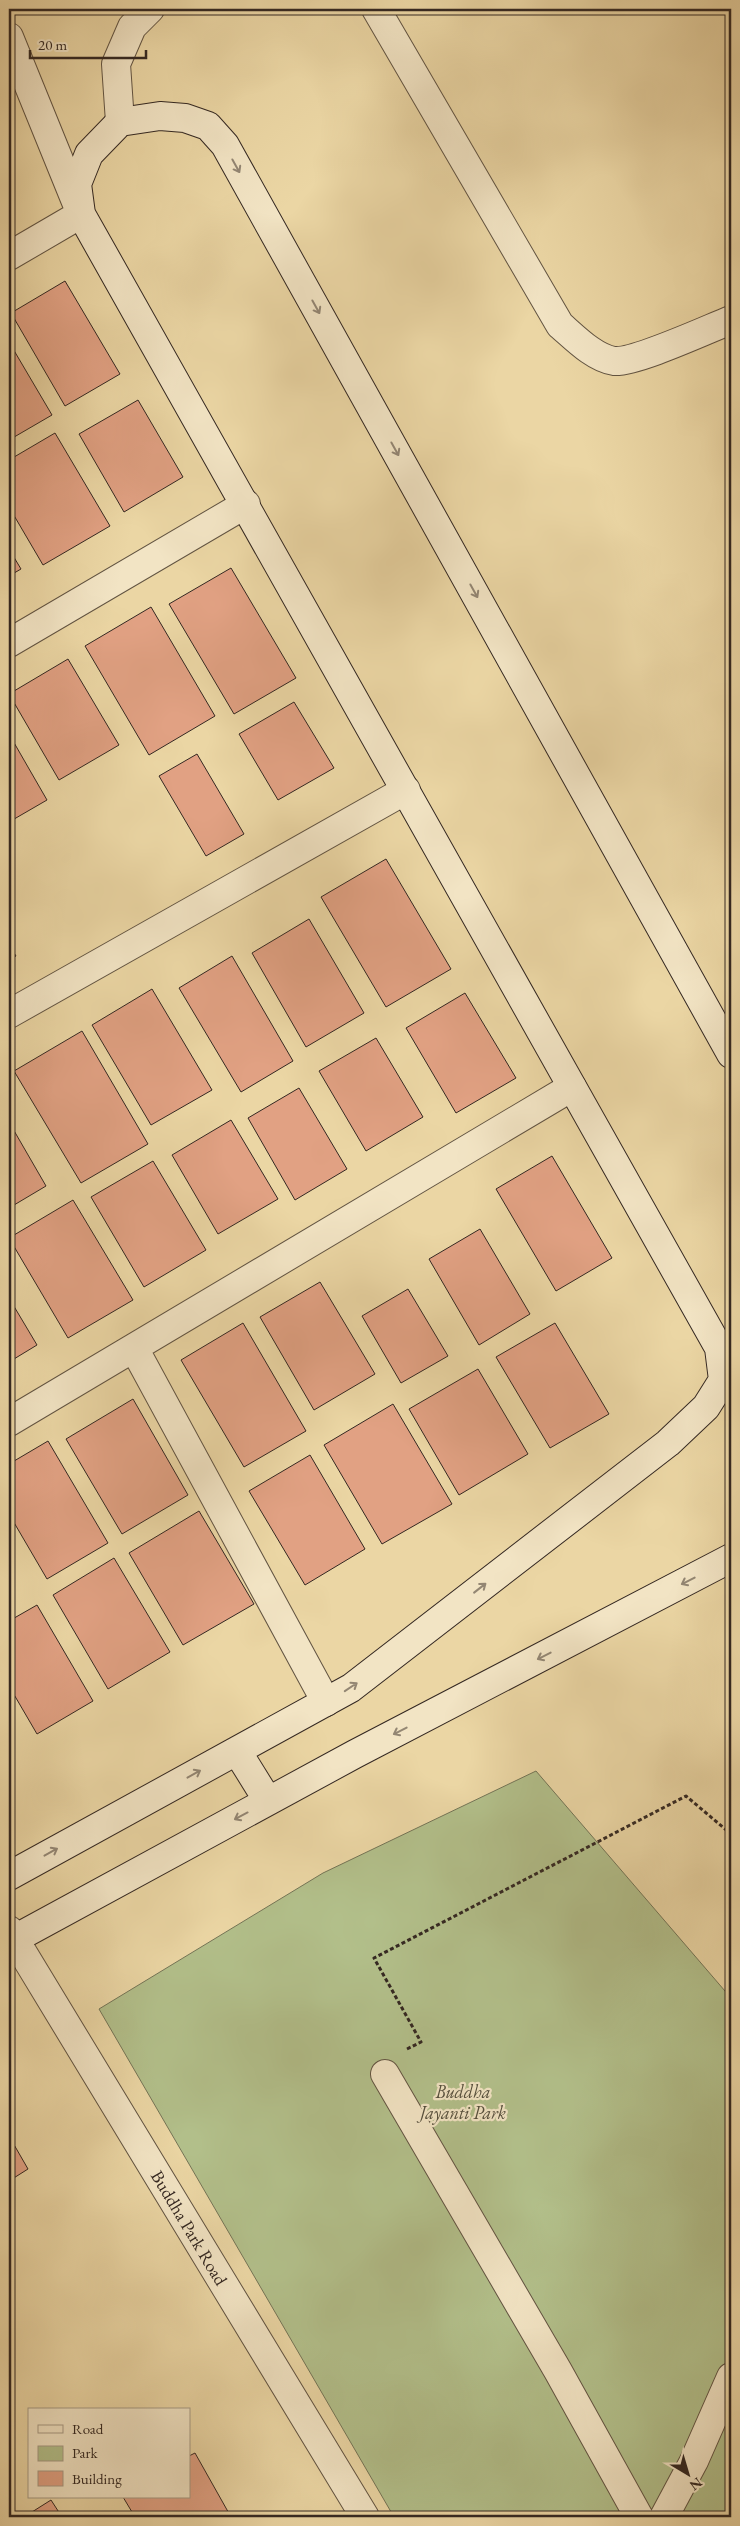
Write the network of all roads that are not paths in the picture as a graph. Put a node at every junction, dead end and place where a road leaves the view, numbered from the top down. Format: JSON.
{"nodes":[{"id":1,"x":150,"y":9,"type":"edge"},
{"id":2,"x":376,"y":9,"type":"edge"},
{"id":3,"x":9,"y":38,"type":"edge"},
{"id":4,"x":120,"y":122,"type":"junction"},
{"id":5,"x":81,"y":214,"type":"junction"},
{"id":6,"x":9,"y":256,"type":"edge"},
{"id":7,"x":731,"y":320,"type":"edge"},
{"id":8,"x":246,"y":504,"type":"junction"},
{"id":9,"x":9,"y":643,"type":"edge"},
{"id":10,"x":406,"y":790,"type":"junction"},
{"id":11,"x":9,"y":1014,"type":"edge"},
{"id":12,"x":731,"y":1054,"type":"edge"},
{"id":13,"x":572,"y":1087,"type":"junction"},
{"id":14,"x":134,"y":1348,"type":"junction"},
{"id":15,"x":9,"y":1422,"type":"edge"},
{"id":16,"x":731,"y":1558,"type":"edge"},
{"id":17,"x":326,"y":1702,"type":"junction"},
{"id":18,"x":237,"y":1751,"type":"junction"},
{"id":19,"x":268,"y":1801,"type":"junction"},
{"id":20,"x":9,"y":1876,"type":"edge"},
{"id":21,"x":11,"y":1937,"type":"edge"},
{"id":22,"x":385,"y":2074,"type":"road end"},
{"id":23,"x":731,"y":2377,"type":"edge"},
{"id":24,"x":365,"y":2517,"type":"edge"},
{"id":25,"x":639,"y":2517,"type":"edge"},
{"id":26,"x":664,"y":2517,"type":"edge"}],
"edges":[{"from":1,"to":4,"type":"street"},
{"from":2,"to":7,"type":"street"},
{"from":3,"to":5,"type":"street"},
{"from":4,"to":5,"type":"street"},
{"from":4,"to":12,"type":"street","one_way":true},
{"from":5,"to":6,"type":"street"},
{"from":5,"to":8,"type":"street"},
{"from":8,"to":9,"type":"street"},
{"from":8,"to":10,"type":"street"},
{"from":10,"to":11,"type":"street"},
{"from":10,"to":13,"type":"street"},
{"from":13,"to":14,"type":"street"},
{"from":17,"to":13,"type":"street","one_way":true},
{"from":14,"to":15,"type":"street"},
{"from":14,"to":17,"type":"street"},
{"from":16,"to":19,"type":"street","one_way":true},
{"from":17,"to":18,"type":"street"},
{"from":18,"to":19,"type":"street"},
{"from":20,"to":18,"type":"street","one_way":true},
{"from":19,"to":21,"type":"street","one_way":true},
{"from":21,"to":24,"type":"street","name":"Buddha Park Road"},
{"from":22,"to":25,"type":"street"},
{"from":23,"to":26,"type":"street"}]}
